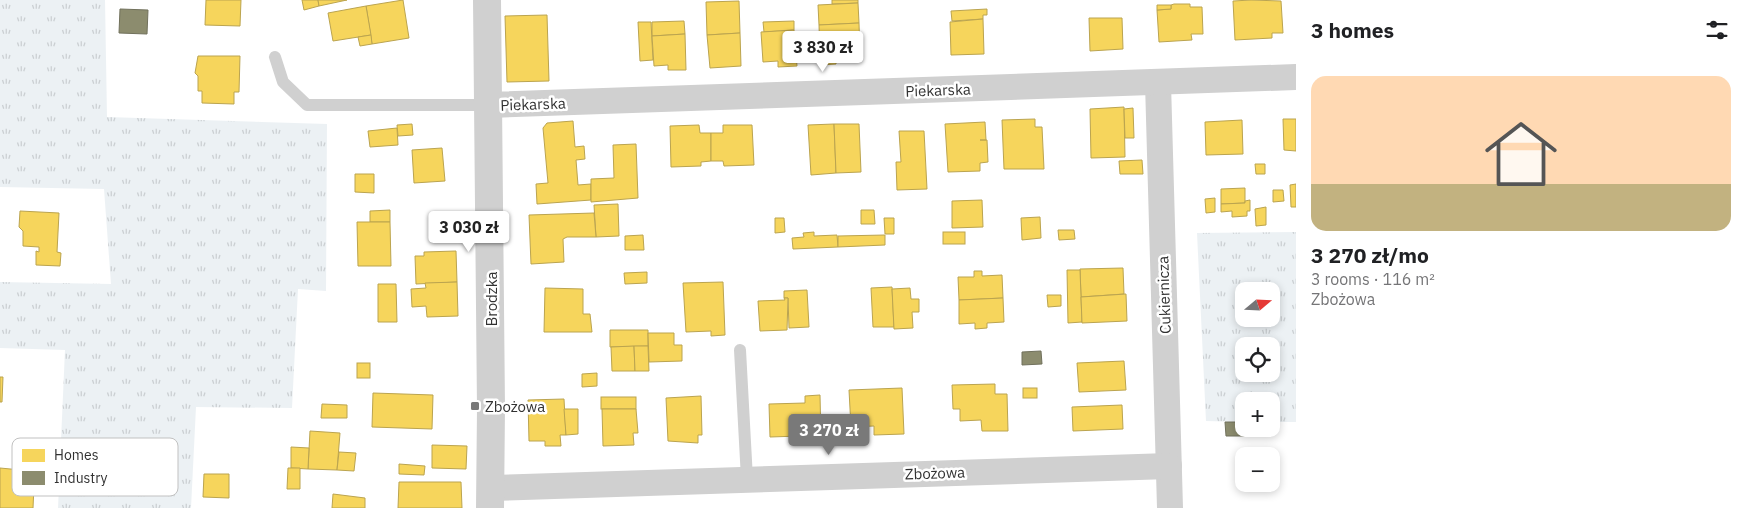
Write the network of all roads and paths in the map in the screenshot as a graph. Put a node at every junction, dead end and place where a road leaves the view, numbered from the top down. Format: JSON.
{"nodes":[{"id":1,"x":487,"y":0,"type":"edge"},
{"id":2,"x":275,"y":57,"type":"dead end"},
{"id":3,"x":1296,"y":77,"type":"edge"},
{"id":4,"x":1158,"y":83,"type":"junction"},
{"id":5,"x":489,"y":105,"type":"junction"},
{"id":6,"x":740,"y":350,"type":"dead end"},
{"id":7,"x":1169,"y":466,"type":"junction"},
{"id":8,"x":747,"y":479,"type":"junction"},
{"id":9,"x":490,"y":498,"type":"edge"},
{"id":10,"x":1170,"y":508,"type":"edge"}],
"edges":[{"from":1,"to":5,"type":"street","name":"Brodzka"},
{"from":2,"to":5,"type":"lane"},
{"from":3,"to":4,"type":"street","name":"Piekarska"},
{"from":4,"to":5,"type":"street","name":"Piekarska"},
{"from":4,"to":7,"type":"street","name":"Cukiernicza"},
{"from":5,"to":9,"type":"street","name":"Brodzka"},
{"from":6,"to":8,"type":"lane"},
{"from":7,"to":8,"type":"street","name":"Zbożowa"},
{"from":7,"to":10,"type":"street","name":"Cukiernicza"},
{"from":8,"to":9,"type":"street","name":"Zbożowa"}]}
